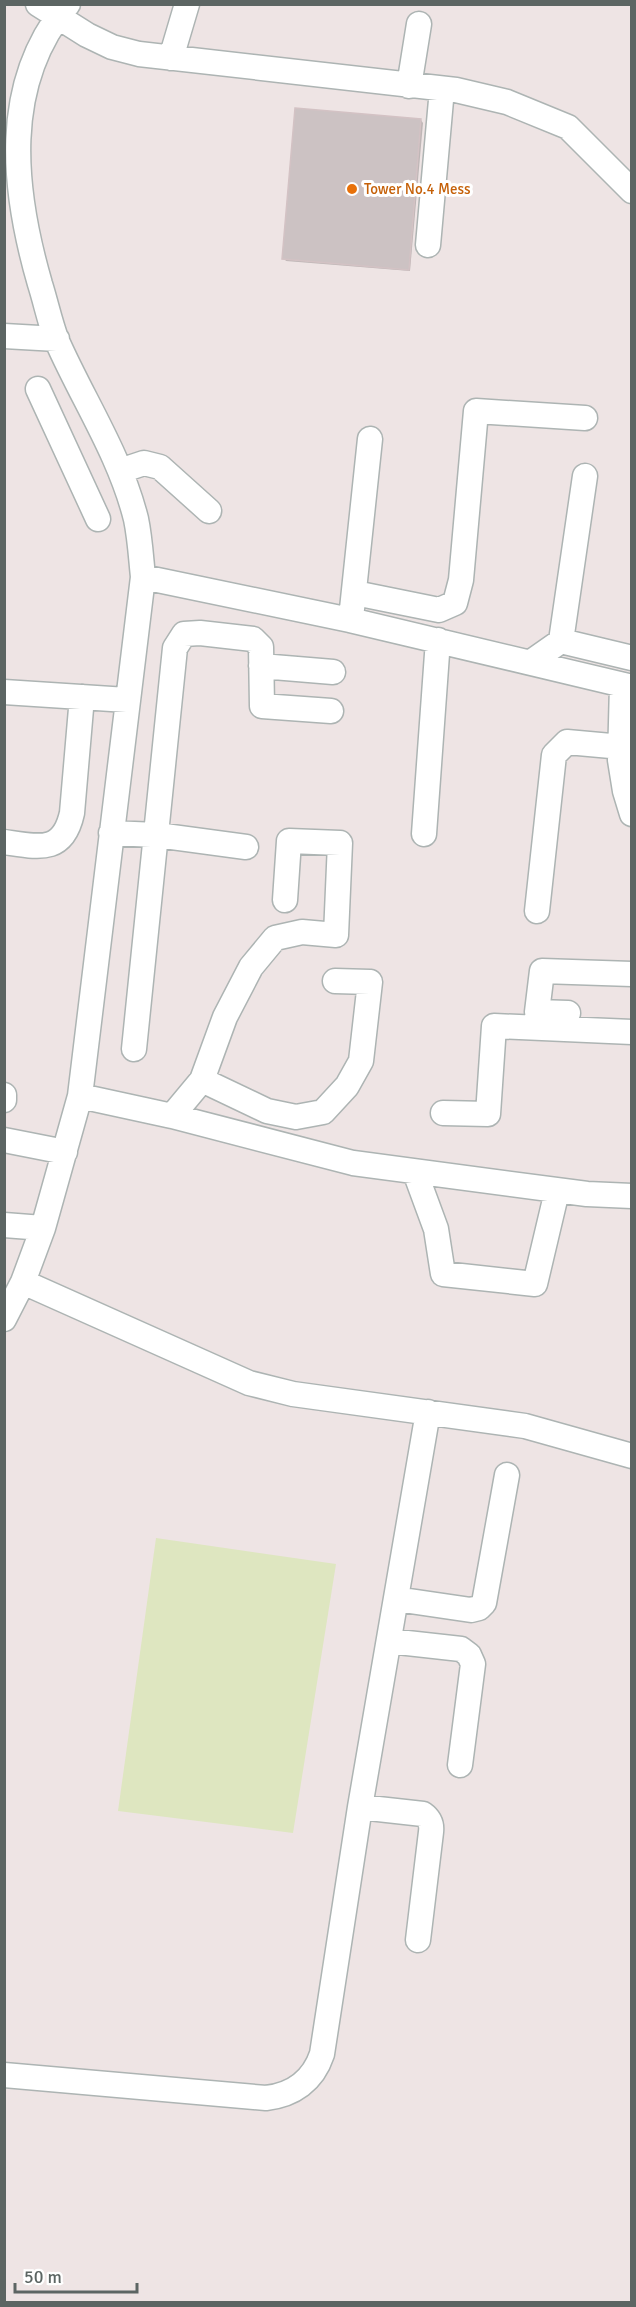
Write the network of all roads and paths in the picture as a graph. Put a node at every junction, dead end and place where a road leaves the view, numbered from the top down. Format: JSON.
{"nodes":[{"id":1,"x":187,"y":4,"type":"edge"},
{"id":2,"x":55,"y":8,"type":"edge"},
{"id":3,"x":419,"y":24,"type":"dead end"},
{"id":4,"x":171,"y":58,"type":"junction"},
{"id":5,"x":410,"y":86,"type":"junction"},
{"id":6,"x":441,"y":89,"type":"junction"},
{"id":7,"x":632,"y":191,"type":"edge"},
{"id":8,"x":15,"y":221,"type":"edge"},
{"id":9,"x":428,"y":245,"type":"dead end"},
{"id":10,"x":4,"y":336,"type":"edge"},
{"id":11,"x":57,"y":339,"type":"junction"},
{"id":12,"x":38,"y":389,"type":"dead end"},
{"id":13,"x":88,"y":403,"type":"junction"},
{"id":14,"x":585,"y":418,"type":"dead end"},
{"id":15,"x":53,"y":421,"type":"junction"},
{"id":16,"x":370,"y":439,"type":"dead end"},
{"id":17,"x":120,"y":471,"type":"junction"},
{"id":18,"x":585,"y":476,"type":"dead end"},
{"id":19,"x":209,"y":511,"type":"dead end"},
{"id":20,"x":99,"y":519,"type":"dead end"},
{"id":21,"x":143,"y":577,"type":"junction"},
{"id":22,"x":354,"y":593,"type":"junction"},
{"id":23,"x":351,"y":620,"type":"junction"},
{"id":24,"x":438,"y":640,"type":"junction"},
{"id":25,"x":561,"y":641,"type":"junction"},
{"id":26,"x":632,"y":658,"type":"edge"},
{"id":27,"x":531,"y":662,"type":"junction"},
{"id":28,"x":261,"y":666,"type":"junction"},
{"id":29,"x":333,"y":672,"type":"dead end"},
{"id":30,"x":627,"y":686,"type":"edge"},
{"id":31,"x":4,"y":692,"type":"edge"},
{"id":32,"x":82,"y":697,"type":"junction"},
{"id":33,"x":127,"y":700,"type":"junction"},
{"id":34,"x":332,"y":711,"type":"dead end"},
{"id":35,"x":622,"y":747,"type":"junction"},
{"id":36,"x":632,"y":814,"type":"edge"},
{"id":37,"x":111,"y":832,"type":"junction"},
{"id":38,"x":424,"y":834,"type":"dead end"},
{"id":39,"x":157,"y":835,"type":"junction"},
{"id":40,"x":4,"y":842,"type":"edge"},
{"id":41,"x":246,"y":847,"type":"dead end"},
{"id":42,"x":285,"y":900,"type":"dead end"},
{"id":43,"x":537,"y":910,"type":"dead end"},
{"id":44,"x":632,"y":974,"type":"edge"},
{"id":45,"x":335,"y":981,"type":"dead end"},
{"id":46,"x":632,"y":1017,"type":"edge"},
{"id":47,"x":632,"y":1032,"type":"edge"},
{"id":48,"x":134,"y":1049,"type":"dead end"},
{"id":49,"x":202,"y":1080,"type":"junction"},
{"id":50,"x":80,"y":1096,"type":"junction"},
{"id":51,"x":443,"y":1113,"type":"dead end"},
{"id":52,"x":172,"y":1116,"type":"junction"},
{"id":53,"x":4,"y":1140,"type":"edge"},
{"id":54,"x":65,"y":1152,"type":"junction"},
{"id":55,"x":415,"y":1172,"type":"junction"},
{"id":56,"x":557,"y":1191,"type":"junction"},
{"id":57,"x":632,"y":1196,"type":"edge"},
{"id":58,"x":4,"y":1226,"type":"edge"},
{"id":59,"x":44,"y":1228,"type":"junction"},
{"id":60,"x":23,"y":1282,"type":"junction"},
{"id":61,"x":4,"y":1319,"type":"edge"},
{"id":62,"x":428,"y":1412,"type":"junction"},
{"id":63,"x":632,"y":1456,"type":"edge"},
{"id":64,"x":507,"y":1475,"type":"dead end"},
{"id":65,"x":396,"y":1599,"type":"junction"},
{"id":66,"x":389,"y":1641,"type":"junction"},
{"id":67,"x":460,"y":1765,"type":"dead end"},
{"id":68,"x":360,"y":1807,"type":"junction"},
{"id":69,"x":418,"y":1940,"type":"dead end"},
{"id":70,"x":4,"y":2075,"type":"edge"}],
"edges":[{"from":1,"to":4,"type":"lane"},
{"from":2,"to":4,"type":"lane"},
{"from":2,"to":8,"type":"lane"},
{"from":3,"to":5,"type":"lane"},
{"from":4,"to":5,"type":"lane"},
{"from":5,"to":6,"type":"lane"},
{"from":6,"to":7,"type":"lane"},
{"from":6,"to":9,"type":"lane"},
{"from":8,"to":11,"type":"lane"},
{"from":10,"to":11,"type":"lane"},
{"from":11,"to":13,"type":"lane"},
{"from":12,"to":15,"type":"lane"},
{"from":13,"to":15,"type":"lane"},
{"from":13,"to":17,"type":"lane"},
{"from":14,"to":22,"type":"lane"},
{"from":15,"to":20,"type":"lane"},
{"from":16,"to":22,"type":"lane"},
{"from":17,"to":19,"type":"lane"},
{"from":17,"to":21,"type":"lane"},
{"from":18,"to":25,"type":"lane"},
{"from":21,"to":23,"type":"lane"},
{"from":21,"to":33,"type":"lane"},
{"from":22,"to":23,"type":"lane"},
{"from":23,"to":24,"type":"lane"},
{"from":24,"to":27,"type":"lane"},
{"from":24,"to":38,"type":"lane"},
{"from":25,"to":26,"type":"lane"},
{"from":25,"to":27,"type":"lane"},
{"from":27,"to":30,"type":"lane"},
{"from":28,"to":29,"type":"lane"},
{"from":28,"to":34,"type":"lane"},
{"from":28,"to":39,"type":"lane"},
{"from":30,"to":35,"type":"lane"},
{"from":31,"to":32,"type":"lane"},
{"from":32,"to":33,"type":"lane"},
{"from":32,"to":40,"type":"lane"},
{"from":33,"to":37,"type":"lane"},
{"from":35,"to":36,"type":"lane"},
{"from":35,"to":43,"type":"lane"},
{"from":37,"to":39,"type":"lane"},
{"from":37,"to":50,"type":"lane"},
{"from":39,"to":41,"type":"lane"},
{"from":39,"to":48,"type":"lane"},
{"from":42,"to":49,"type":"lane"},
{"from":44,"to":46,"type":"lane"},
{"from":45,"to":49,"type":"lane"},
{"from":47,"to":51,"type":"lane"},
{"from":49,"to":52,"type":"lane"},
{"from":50,"to":52,"type":"lane"},
{"from":50,"to":54,"type":"lane"},
{"from":52,"to":55,"type":"lane"},
{"from":53,"to":54,"type":"lane"},
{"from":54,"to":59,"type":"lane"},
{"from":55,"to":56,"type":"lane"},
{"from":55,"to":56,"type":"lane"},
{"from":56,"to":57,"type":"lane"},
{"from":58,"to":59,"type":"lane"},
{"from":59,"to":60,"type":"lane"},
{"from":60,"to":61,"type":"lane"},
{"from":60,"to":62,"type":"lane"},
{"from":62,"to":63,"type":"lane"},
{"from":62,"to":65,"type":"lane"},
{"from":64,"to":65,"type":"lane"},
{"from":65,"to":66,"type":"lane"},
{"from":66,"to":67,"type":"lane"},
{"from":66,"to":68,"type":"lane"},
{"from":68,"to":69,"type":"lane"},
{"from":68,"to":70,"type":"lane"}]}
